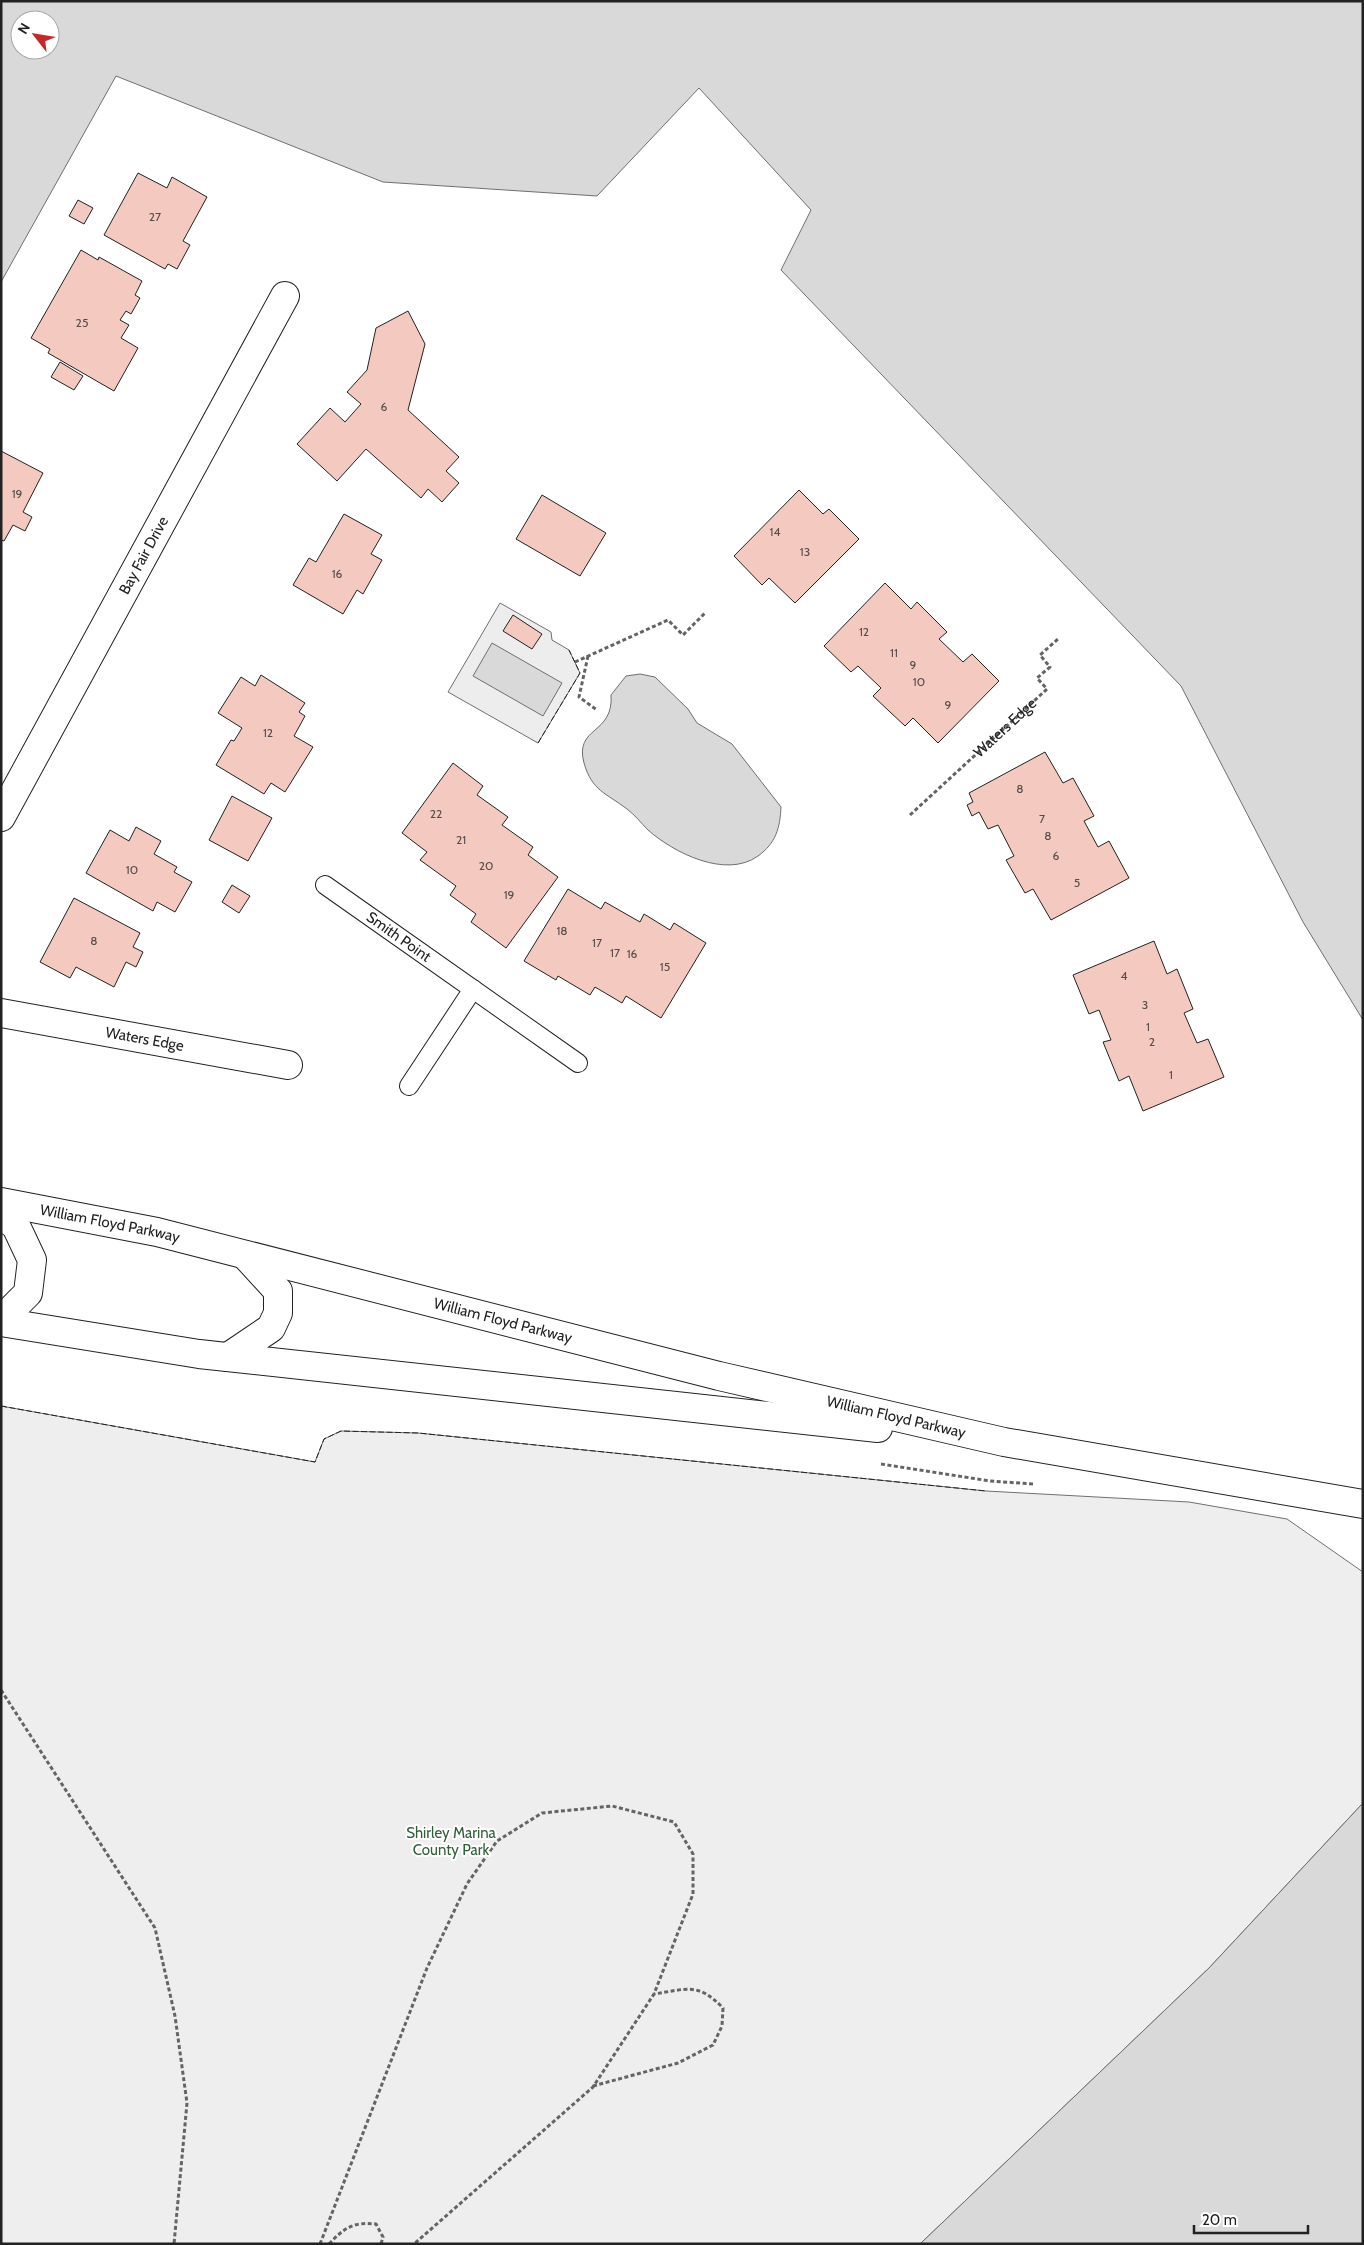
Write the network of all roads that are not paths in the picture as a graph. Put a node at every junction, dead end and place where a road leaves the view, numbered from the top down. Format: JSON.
{"nodes":[{"id":1,"x":285,"y":296,"type":"dead end"},
{"id":2,"x":1,"y":816,"type":"edge"},
{"id":3,"x":325,"y":885,"type":"dead end"},
{"id":4,"x":473,"y":989,"type":"junction"},
{"id":5,"x":1,"y":1013,"type":"edge"},
{"id":6,"x":578,"y":1063,"type":"dead end"},
{"id":7,"x":288,"y":1065,"type":"dead end"},
{"id":8,"x":408,"y":1086,"type":"dead end"},
{"id":9,"x":1,"y":1202,"type":"edge"},
{"id":10,"x":1,"y":1215,"type":"edge"},
{"id":11,"x":245,"y":1255,"type":"junction"},
{"id":12,"x":1,"y":1321,"type":"edge"},
{"id":13,"x":228,"y":1357,"type":"junction"},
{"id":14,"x":1004,"y":1442,"type":"junction"},
{"id":15,"x":1363,"y":1504,"type":"edge"}],
"edges":[{"from":1,"to":2,"type":"main road","name":"Bay Fair Drive"},
{"from":3,"to":4,"type":"lane","name":"Smith Point"},
{"from":4,"to":6,"type":"lane","name":"Smith Point"},
{"from":4,"to":8,"type":"lane"},
{"from":5,"to":7,"type":"main road","name":"Waters Edge"},
{"from":9,"to":11,"type":"main road","name":"William Floyd Parkway"},
{"from":10,"to":12,"type":"main road"},
{"from":11,"to":13,"type":"main road"},
{"from":11,"to":14,"type":"main road","name":"William Floyd Parkway"},
{"from":12,"to":13,"type":"main road","name":"William Floyd Parkway"},
{"from":13,"to":14,"type":"main road","name":"William Floyd Parkway"},
{"from":14,"to":15,"type":"main road","name":"William Floyd Parkway"}]}
